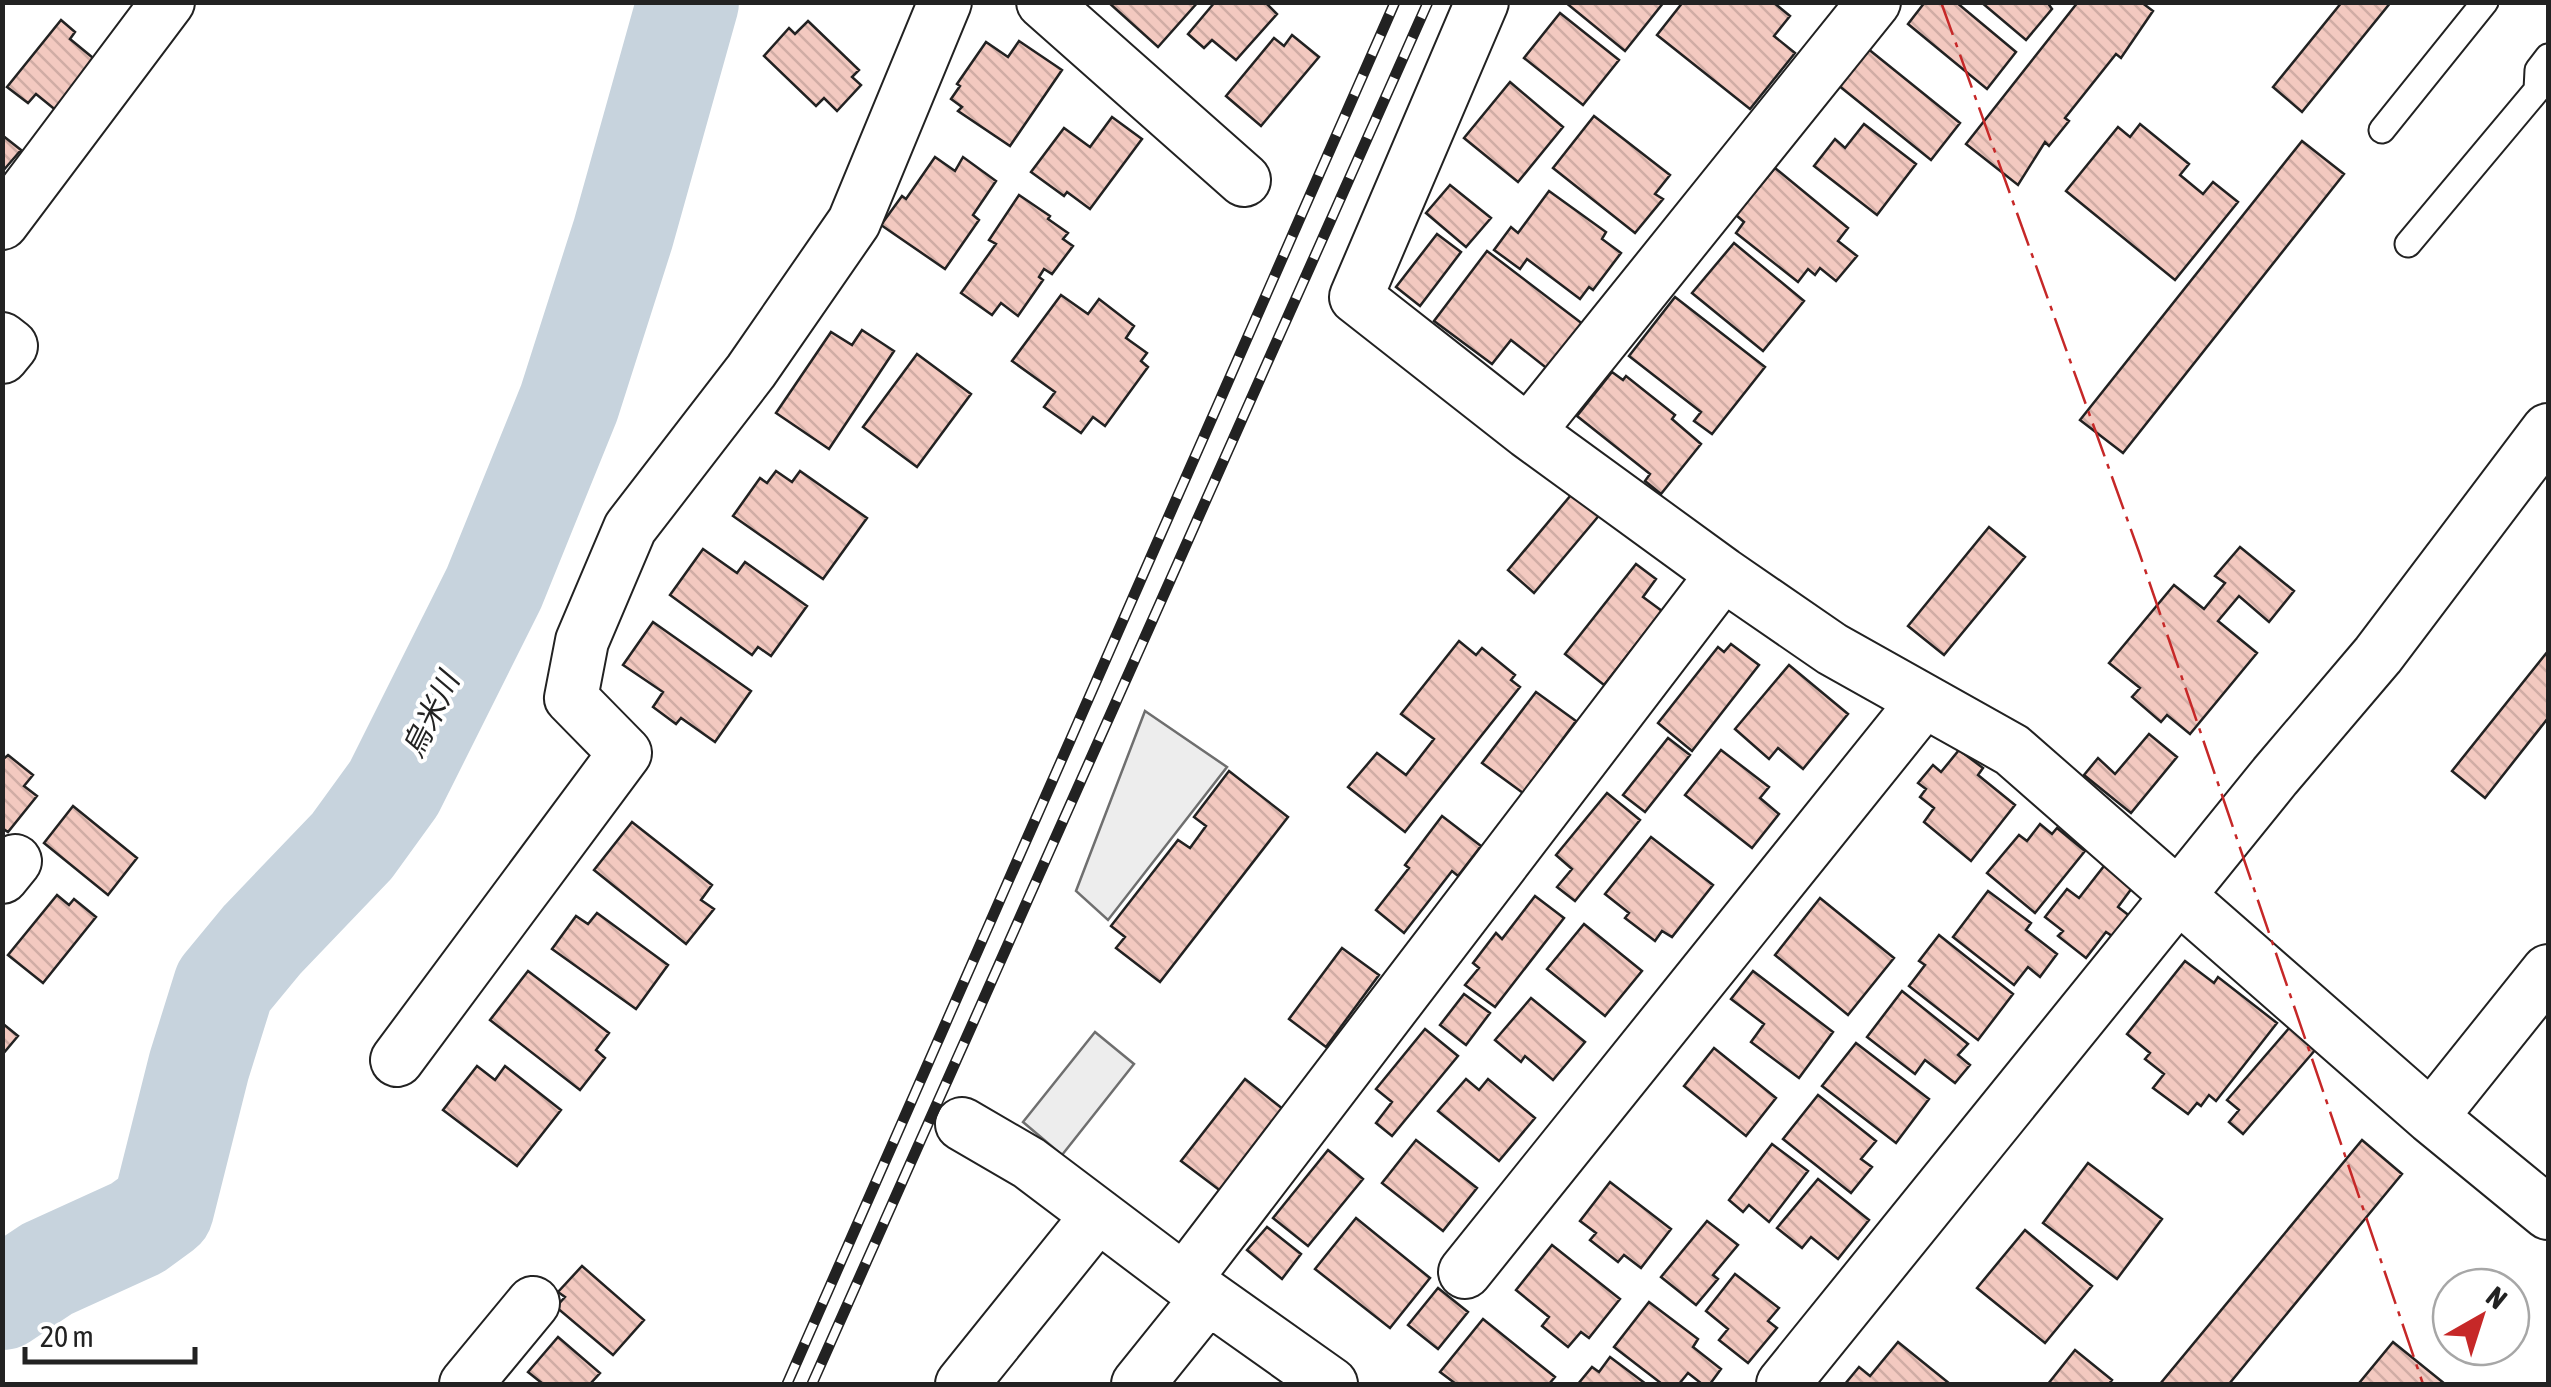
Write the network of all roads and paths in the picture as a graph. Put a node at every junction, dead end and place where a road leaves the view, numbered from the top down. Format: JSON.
{"nodes":[{"id":1,"x":168,"y":2,"type":"edge"},
{"id":2,"x":1043,"y":2,"type":"edge"},
{"id":3,"x":1482,"y":2,"type":"edge"},
{"id":4,"x":1874,"y":2,"type":"edge"},
{"id":5,"x":2486,"y":2,"type":"edge"},
{"id":6,"x":950,"y":5,"type":"edge"},
{"id":7,"x":2548,"y":57,"type":"edge"},
{"id":8,"x":2382,"y":130,"type":"dead end"},
{"id":9,"x":1244,"y":180,"type":"dead end"},
{"id":10,"x":2,"y":223,"type":"edge"},
{"id":11,"x":2408,"y":244,"type":"dead end"},
{"id":12,"x":2,"y":340,"type":"edge"},
{"id":13,"x":2,"y":357,"type":"edge"},
{"id":14,"x":2548,"y":430,"type":"edge"},
{"id":15,"x":1528,"y":432,"type":"junction"},
{"id":16,"x":1723,"y":574,"type":"junction"},
{"id":17,"x":1924,"y":701,"type":"junction"},
{"id":18,"x":2181,"y":896,"type":"junction"},
{"id":19,"x":2548,"y":971,"type":"edge"},
{"id":20,"x":397,"y":1060,"type":"dead end"},
{"id":21,"x":2432,"y":1116,"type":"junction"},
{"id":22,"x":962,"y":1124,"type":"dead end"},
{"id":23,"x":2548,"y":1213,"type":"edge"},
{"id":24,"x":1098,"y":1215,"type":"junction"},
{"id":25,"x":1465,"y":1272,"type":"dead end"},
{"id":26,"x":1196,"y":1288,"type":"junction"},
{"id":27,"x":532,"y":1302,"type":"dead end"},
{"id":28,"x":466,"y":1384,"type":"edge"},
{"id":29,"x":962,"y":1384,"type":"edge"},
{"id":30,"x":1138,"y":1384,"type":"edge"},
{"id":31,"x":1330,"y":1384,"type":"edge"},
{"id":32,"x":1784,"y":1384,"type":"edge"}],
"edges":[{"from":1,"to":10,"type":"street"},
{"from":2,"to":9,"type":"street"},
{"from":3,"to":15,"type":"street"},
{"from":4,"to":15,"type":"street"},
{"from":5,"to":8,"type":"lane"},
{"from":6,"to":20,"type":"street"},
{"from":7,"to":11,"type":"lane"},
{"from":12,"to":13,"type":"street"},
{"from":14,"to":18,"type":"street"},
{"from":15,"to":16,"type":"street"},
{"from":16,"to":17,"type":"street"},
{"from":16,"to":26,"type":"street"},
{"from":17,"to":18,"type":"street"},
{"from":17,"to":25,"type":"street"},
{"from":18,"to":21,"type":"street"},
{"from":18,"to":32,"type":"street"},
{"from":19,"to":21,"type":"street"},
{"from":21,"to":23,"type":"street"},
{"from":22,"to":24,"type":"street"},
{"from":24,"to":26,"type":"street"},
{"from":24,"to":29,"type":"street"},
{"from":26,"to":30,"type":"street"},
{"from":26,"to":31,"type":"street"},
{"from":27,"to":28,"type":"street"}]}
